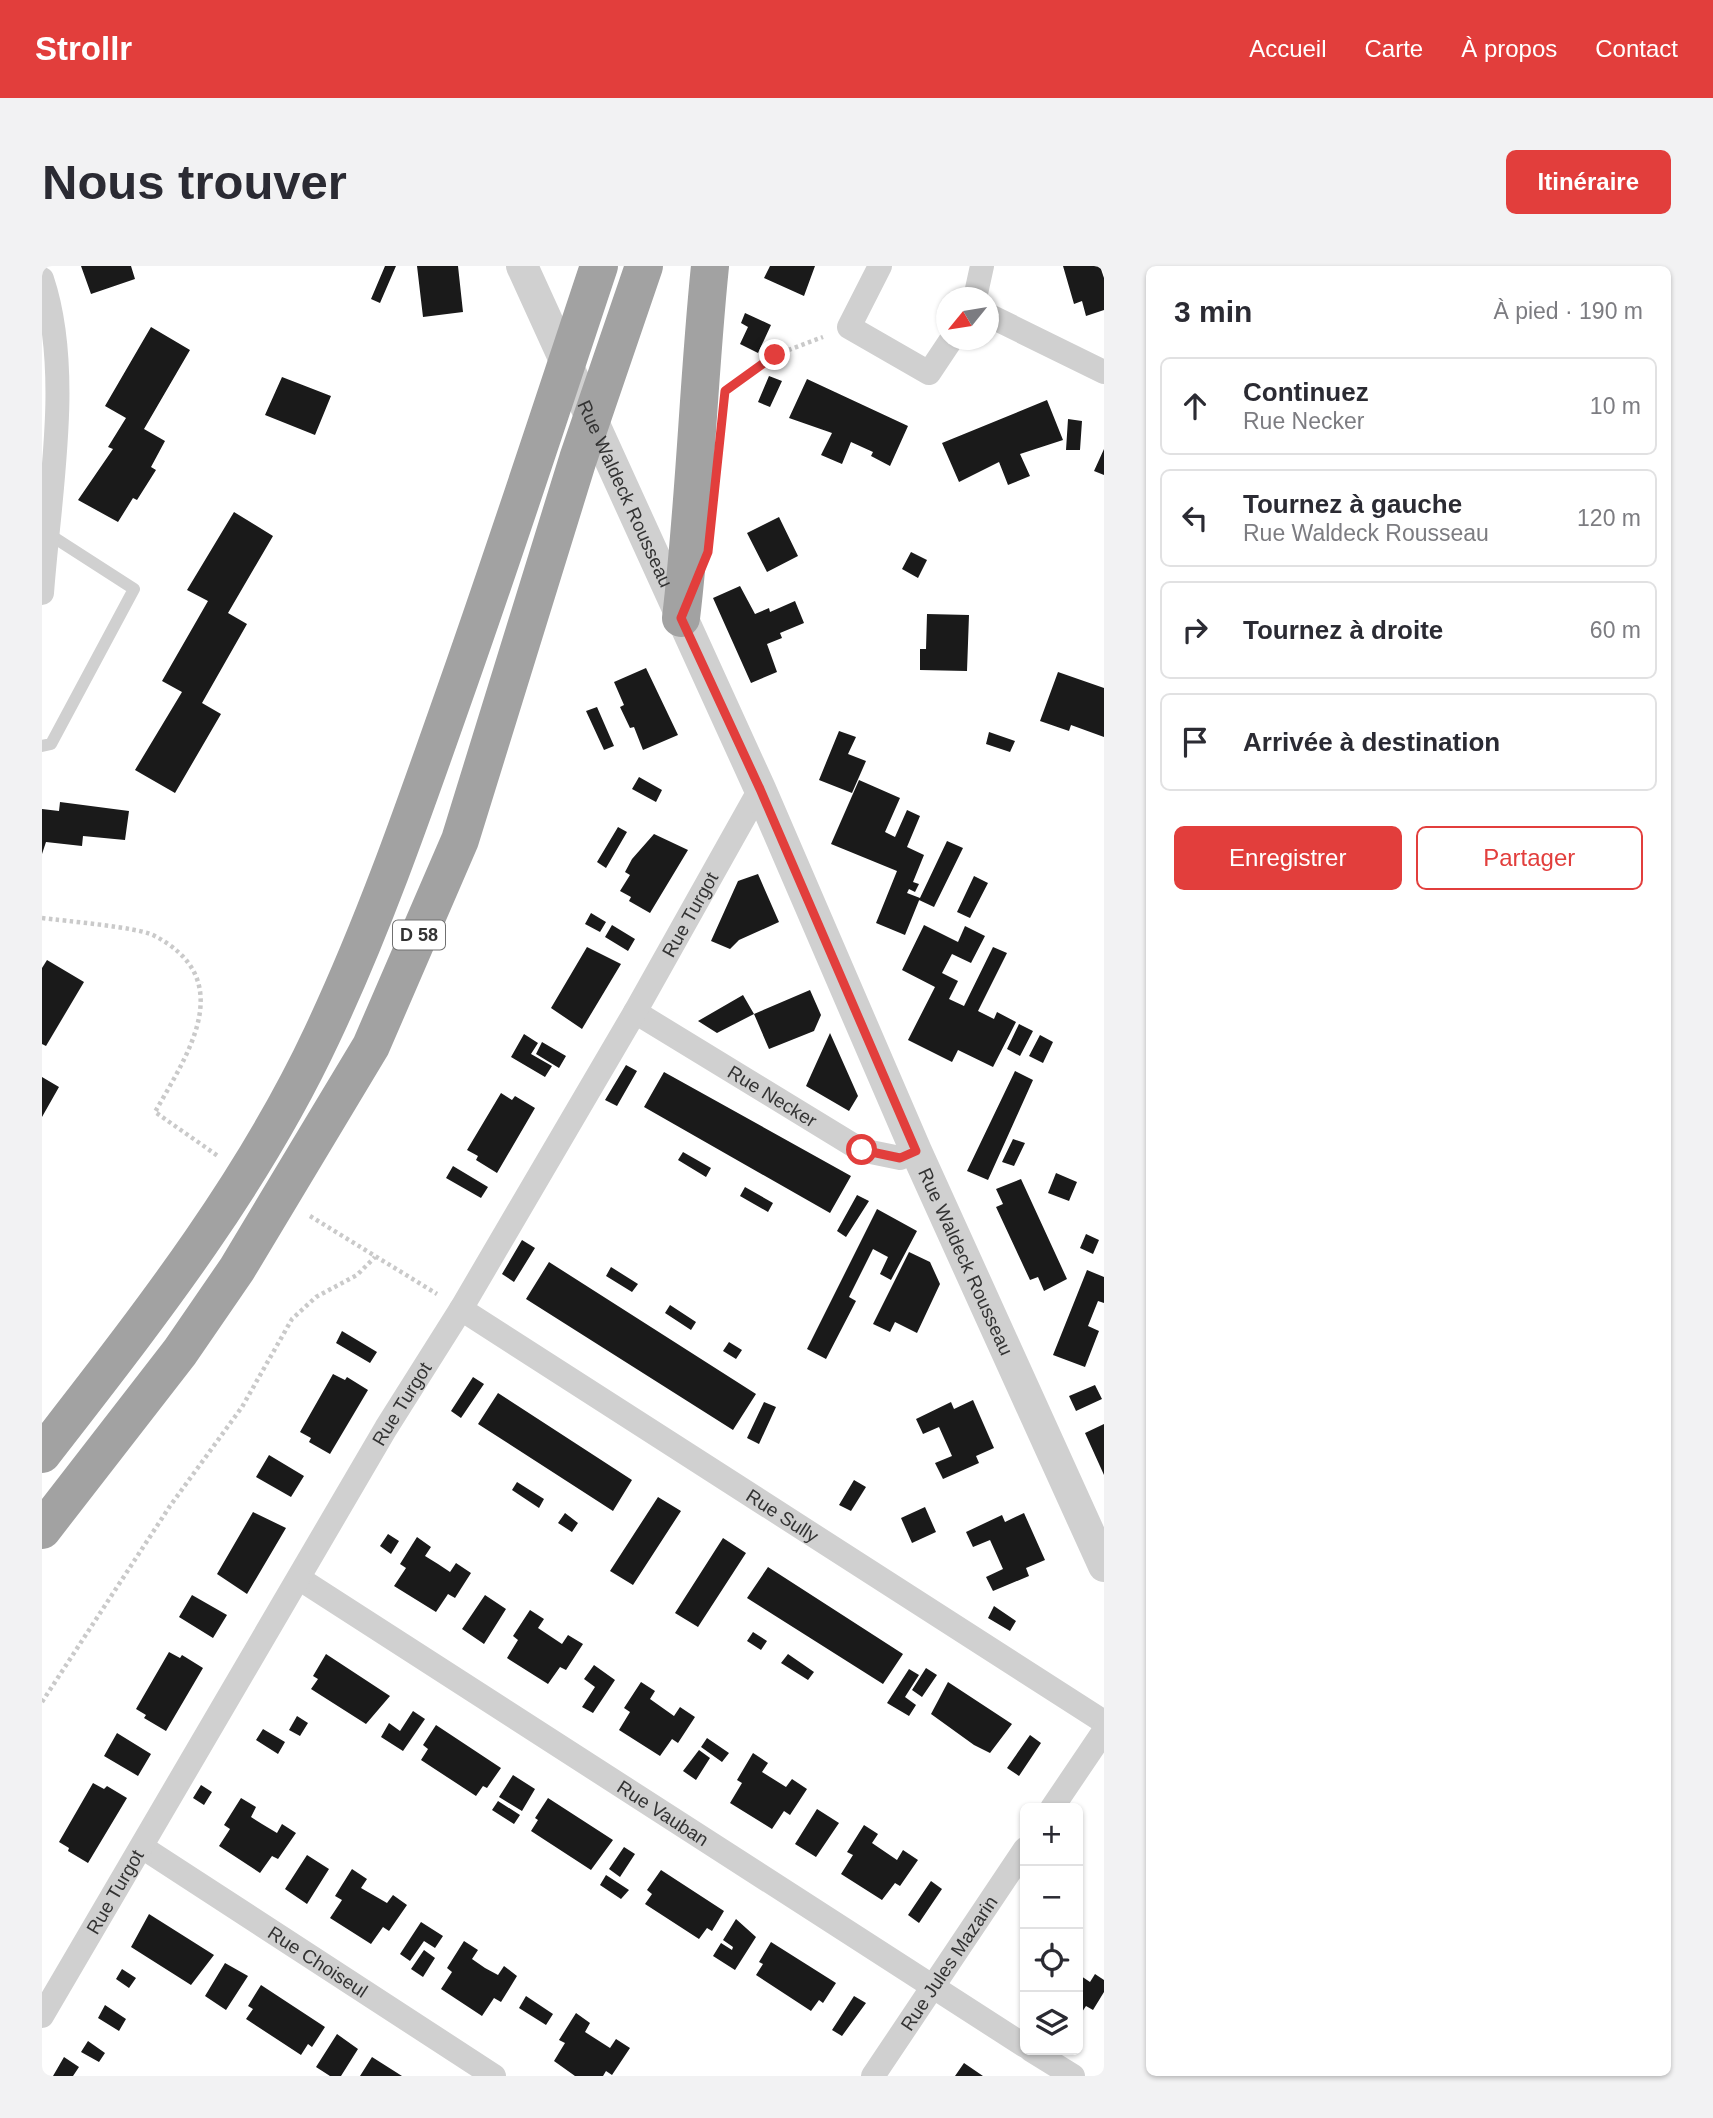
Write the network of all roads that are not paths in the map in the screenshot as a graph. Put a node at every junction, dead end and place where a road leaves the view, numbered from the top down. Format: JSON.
{"nodes":[{"id":1,"x":522,"y":266,"type":"edge"},
{"id":2,"x":599,"y":266,"type":"edge"},
{"id":3,"x":644,"y":266,"type":"edge"},
{"id":4,"x":710,"y":266,"type":"edge"},
{"id":5,"x":880,"y":266,"type":"edge"},
{"id":6,"x":982,"y":266,"type":"edge"},
{"id":7,"x":42,"y":279,"type":"edge"},
{"id":8,"x":977,"y":287,"type":"edge"},
{"id":9,"x":999,"y":320,"type":"edge"},
{"id":10,"x":944,"y":350,"type":"edge"},
{"id":11,"x":1104,"y":372,"type":"edge"},
{"id":12,"x":46,"y":533,"type":"junction"},
{"id":13,"x":42,"y":593,"type":"edge"},
{"id":14,"x":681,"y":618,"type":"junction"},
{"id":15,"x":42,"y":747,"type":"edge"},
{"id":16,"x":760,"y":789,"type":"junction"},
{"id":17,"x":635,"y":1012,"type":"junction"},
{"id":18,"x":916,"y":1151,"type":"junction"},
{"id":19,"x":461,"y":1310,"type":"junction"},
{"id":20,"x":42,"y":1454,"type":"edge"},
{"id":21,"x":42,"y":1530,"type":"edge"},
{"id":22,"x":1104,"y":1566,"type":"edge"},
{"id":23,"x":300,"y":1579,"type":"junction"},
{"id":24,"x":1104,"y":1722,"type":"edge"},
{"id":25,"x":1104,"y":1731,"type":"edge"},
{"id":26,"x":1055,"y":1803,"type":"edge"},
{"id":27,"x":142,"y":1847,"type":"junction"},
{"id":28,"x":1020,"y":1856,"type":"edge"},
{"id":29,"x":933,"y":1987,"type":"junction"},
{"id":30,"x":42,"y":2016,"type":"edge"},
{"id":31,"x":1020,"y":2043,"type":"edge"},
{"id":32,"x":1039,"y":2055,"type":"edge"},
{"id":33,"x":494,"y":2076,"type":"edge"},
{"id":34,"x":873,"y":2076,"type":"edge"},
{"id":35,"x":1073,"y":2076,"type":"edge"}],
"edges":[{"from":1,"to":14,"type":"street","name":"Rue Waldeck Rousseau"},
{"from":2,"to":20,"type":"highway","number":"D 58"},
{"from":3,"to":21,"type":"highway","number":"D 58"},
{"from":4,"to":14,"type":"highway"},
{"from":5,"to":10,"type":"street"},
{"from":6,"to":8,"type":"street"},
{"from":7,"to":12,"type":"street"},
{"from":9,"to":11,"type":"street"},
{"from":12,"to":13,"type":"street"},
{"from":12,"to":15,"type":"lane"},
{"from":14,"to":16,"type":"street","name":"Rue Waldeck Rousseau"},
{"from":16,"to":17,"type":"street","name":"Rue Turgot"},
{"from":16,"to":18,"type":"street","name":"Rue Waldeck Rousseau"},
{"from":17,"to":18,"type":"street","name":"Rue Necker"},
{"from":17,"to":19,"type":"street","name":"Rue Turgot"},
{"from":18,"to":22,"type":"street","name":"Rue Waldeck Rousseau"},
{"from":19,"to":23,"type":"street","name":"Rue Turgot"},
{"from":19,"to":24,"type":"street","name":"Rue Sully"},
{"from":23,"to":27,"type":"street","name":"Rue Turgot"},
{"from":23,"to":29,"type":"street","name":"Rue Vauban"},
{"from":25,"to":26,"type":"street"},
{"from":27,"to":30,"type":"street","name":"Rue Turgot"},
{"from":27,"to":33,"type":"street","name":"Rue Choiseul"},
{"from":28,"to":29,"type":"street","name":"Rue Jules Mazarin"},
{"from":29,"to":31,"type":"street","name":"Rue Vauban"},
{"from":29,"to":34,"type":"street","name":"Rue Jules Mazarin"},
{"from":32,"to":35,"type":"street"}]}
